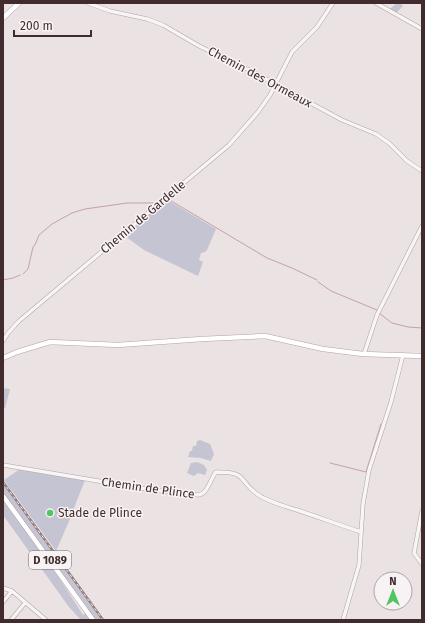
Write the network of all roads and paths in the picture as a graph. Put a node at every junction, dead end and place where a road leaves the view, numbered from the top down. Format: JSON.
{"nodes":[{"id":1,"x":19,"y":3,"type":"edge"},
{"id":2,"x":88,"y":3,"type":"edge"},
{"id":3,"x":333,"y":3,"type":"edge"},
{"id":4,"x":376,"y":3,"type":"edge"},
{"id":5,"x":3,"y":18,"type":"edge"},
{"id":6,"x":422,"y":30,"type":"edge"},
{"id":7,"x":275,"y":85,"type":"junction"},
{"id":8,"x":422,"y":171,"type":"edge"},
{"id":9,"x":422,"y":226,"type":"edge"},
{"id":10,"x":3,"y":341,"type":"edge"},
{"id":11,"x":364,"y":354,"type":"junction"},
{"id":12,"x":403,"y":355,"type":"junction"},
{"id":13,"x":422,"y":356,"type":"edge"},
{"id":14,"x":3,"y":358,"type":"edge"},
{"id":15,"x":3,"y":465,"type":"edge"},
{"id":16,"x":3,"y":496,"type":"edge"},
{"id":17,"x":422,"y":511,"type":"edge"},
{"id":18,"x":361,"y":532,"type":"junction"},
{"id":19,"x":422,"y":564,"type":"edge"},
{"id":20,"x":3,"y":588,"type":"edge"},
{"id":21,"x":12,"y":591,"type":"junction"},
{"id":22,"x":3,"y":602,"type":"edge"},
{"id":23,"x":25,"y":603,"type":"junction"},
{"id":24,"x":11,"y":620,"type":"edge"},
{"id":25,"x":46,"y":620,"type":"edge"},
{"id":26,"x":93,"y":620,"type":"edge"},
{"id":27,"x":343,"y":620,"type":"edge"}],
"edges":[{"from":1,"to":5,"type":"main road"},
{"from":2,"to":7,"type":"street","name":"Chemin des Ormeaux"},
{"from":3,"to":7,"type":"street","name":"Chemin de Gardelle"},
{"from":4,"to":6,"type":"street"},
{"from":7,"to":8,"type":"street","name":"Chemin des Ormeaux"},
{"from":7,"to":10,"type":"street","name":"Chemin de Gardelle"},
{"from":9,"to":11,"type":"street"},
{"from":11,"to":12,"type":"main road"},
{"from":11,"to":14,"type":"main road"},
{"from":12,"to":13,"type":"main road"},
{"from":12,"to":18,"type":"street"},
{"from":15,"to":18,"type":"street","name":"Chemin de Plince"},
{"from":16,"to":26,"type":"main road","number":"D 1089"},
{"from":17,"to":19,"type":"street"},
{"from":18,"to":27,"type":"street"},
{"from":20,"to":21,"type":"street"},
{"from":21,"to":22,"type":"street"},
{"from":21,"to":23,"type":"street"},
{"from":23,"to":24,"type":"street"},
{"from":23,"to":25,"type":"street"}]}
